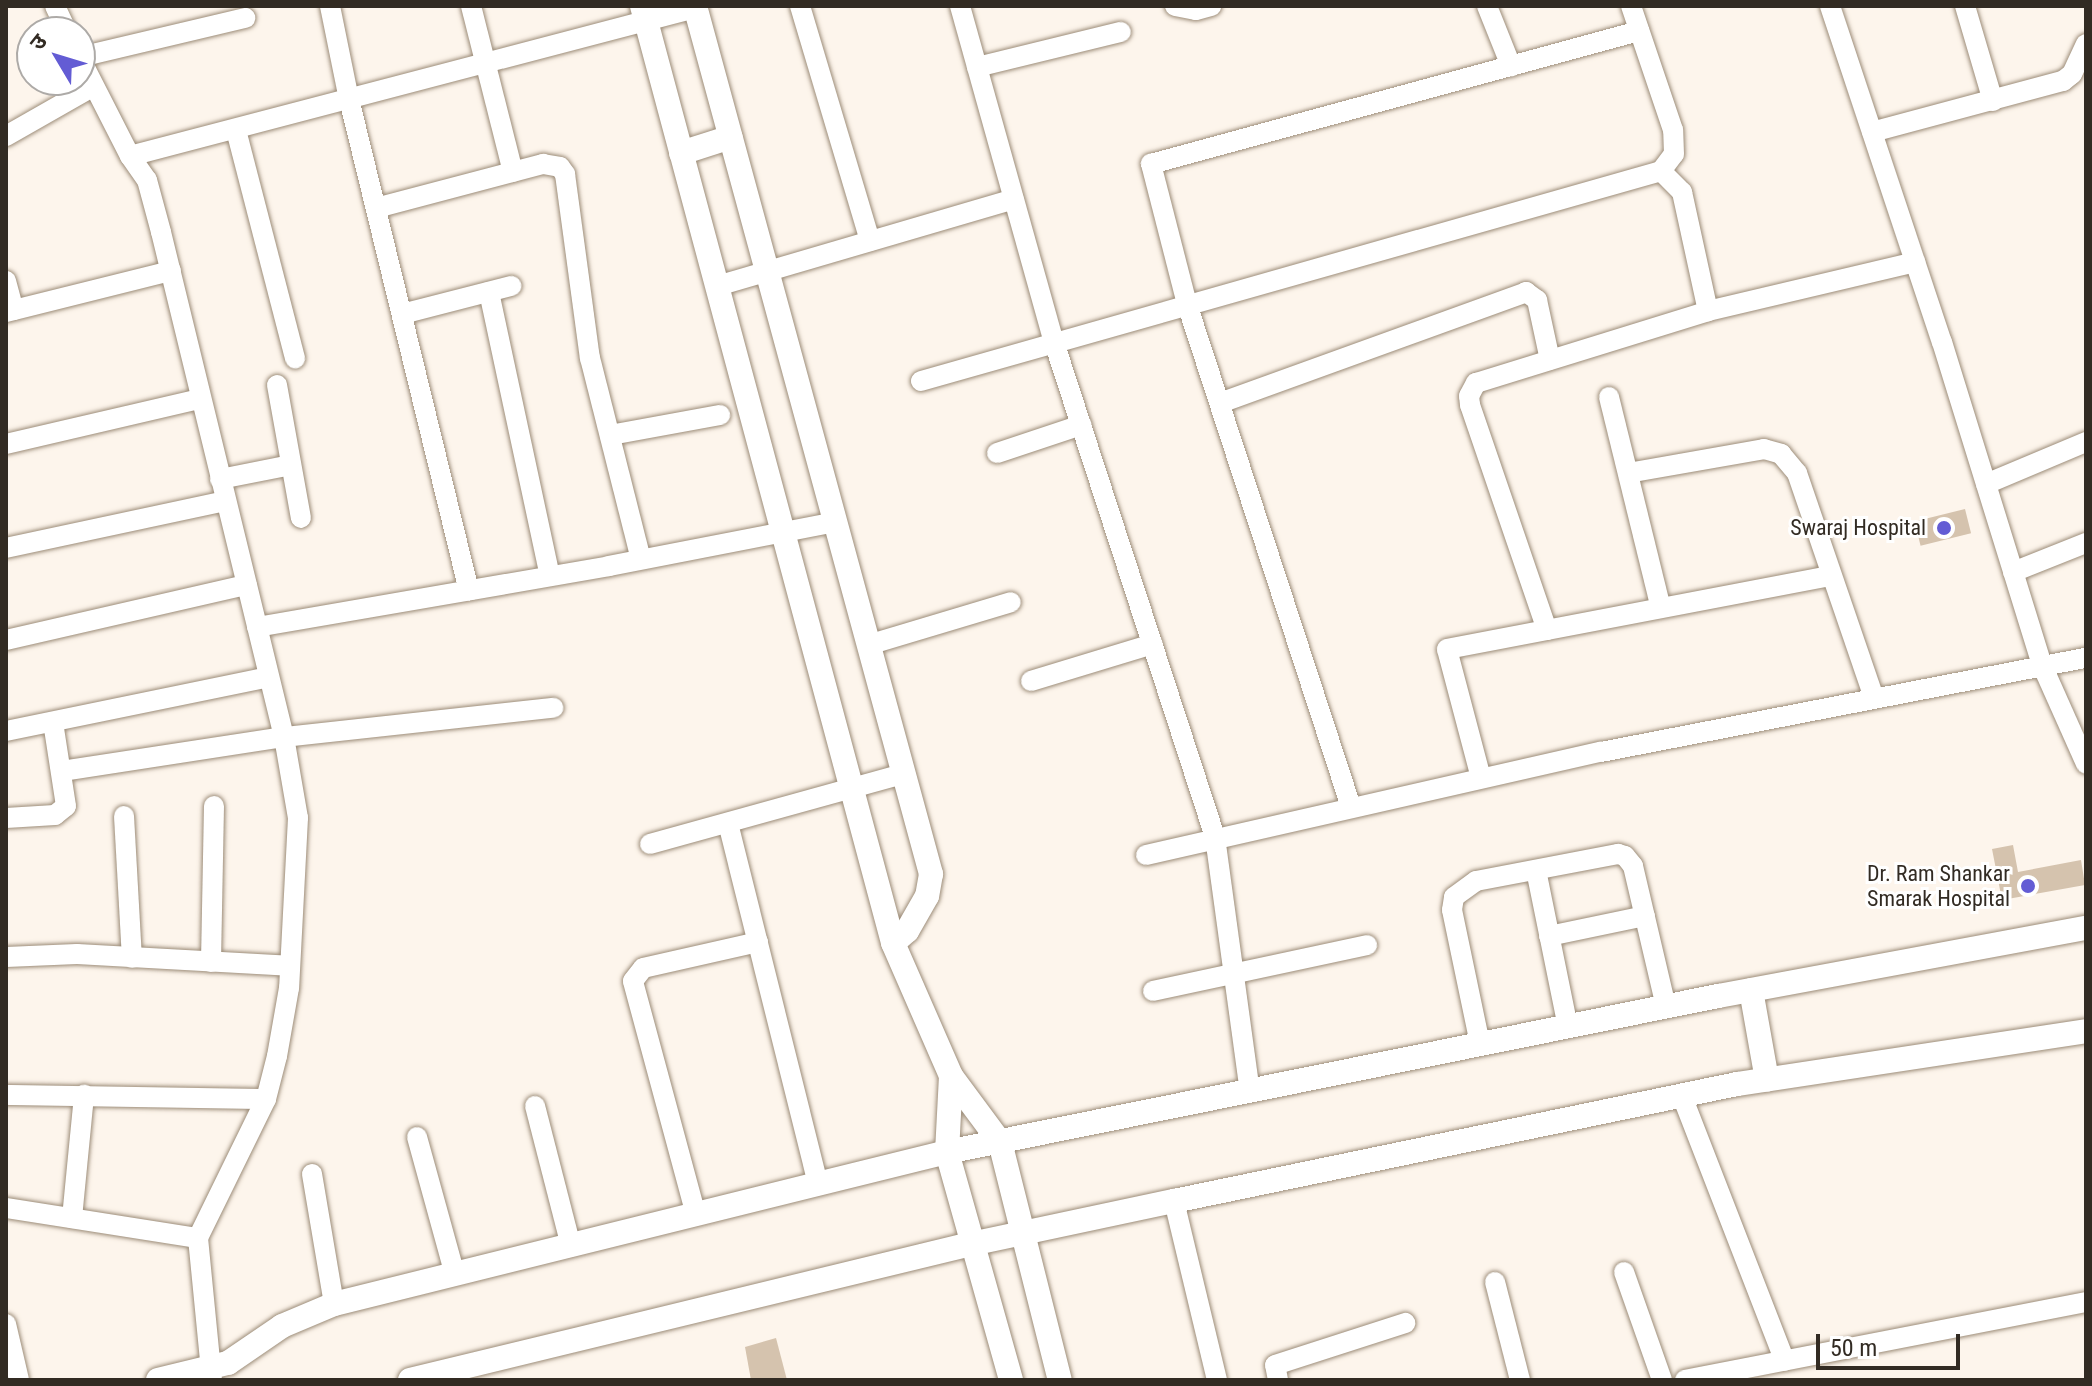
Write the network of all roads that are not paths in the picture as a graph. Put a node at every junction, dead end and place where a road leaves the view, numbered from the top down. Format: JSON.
{"nodes":[{"id":1,"x":330,"y":6,"type":"edge"},
{"id":2,"x":471,"y":6,"type":"edge"},
{"id":3,"x":800,"y":6,"type":"edge"},
{"id":4,"x":960,"y":6,"type":"edge"},
{"id":5,"x":1175,"y":6,"type":"edge"},
{"id":6,"x":1211,"y":6,"type":"edge"},
{"id":7,"x":1487,"y":6,"type":"edge"},
{"id":8,"x":1631,"y":6,"type":"edge"},
{"id":9,"x":1830,"y":6,"type":"edge"},
{"id":10,"x":1965,"y":6,"type":"edge"},
{"id":11,"x":695,"y":7,"type":"edge"},
{"id":12,"x":644,"y":14,"type":"edge"},
{"id":13,"x":245,"y":18,"type":"dead end"},
{"id":14,"x":1639,"y":31,"type":"junction"},
{"id":15,"x":1121,"y":32,"type":"dead end"},
{"id":16,"x":2086,"y":44,"type":"edge"},
{"id":17,"x":96,"y":54,"type":"edge"},
{"id":18,"x":486,"y":64,"type":"junction"},
{"id":19,"x":1511,"y":66,"type":"junction"},
{"id":20,"x":977,"y":67,"type":"junction"},
{"id":21,"x":96,"y":94,"type":"edge"},
{"id":22,"x":76,"y":96,"type":"edge"},
{"id":23,"x":349,"y":99,"type":"junction"},
{"id":24,"x":1993,"y":101,"type":"junction"},
{"id":25,"x":236,"y":130,"type":"junction"},
{"id":26,"x":1872,"y":132,"type":"junction"},
{"id":27,"x":6,"y":136,"type":"edge"},
{"id":28,"x":731,"y":137,"type":"junction"},
{"id":29,"x":681,"y":153,"type":"junction"},
{"id":30,"x":130,"y":156,"type":"junction"},
{"id":31,"x":1661,"y":171,"type":"junction"},
{"id":32,"x":513,"y":172,"type":"junction"},
{"id":33,"x":1014,"y":199,"type":"junction"},
{"id":34,"x":376,"y":208,"type":"junction"},
{"id":35,"x":870,"y":241,"type":"junction"},
{"id":36,"x":1915,"y":262,"type":"junction"},
{"id":37,"x":171,"y":271,"type":"junction"},
{"id":38,"x":769,"y":271,"type":"junction"},
{"id":39,"x":6,"y":281,"type":"edge"},
{"id":40,"x":511,"y":286,"type":"dead end"},
{"id":41,"x":717,"y":286,"type":"junction"},
{"id":42,"x":489,"y":292,"type":"junction"},
{"id":43,"x":1187,"y":304,"type":"junction"},
{"id":44,"x":10,"y":311,"type":"edge"},
{"id":45,"x":1708,"y":311,"type":"junction"},
{"id":46,"x":402,"y":314,"type":"junction"},
{"id":47,"x":1054,"y":342,"type":"junction"},
{"id":48,"x":295,"y":358,"type":"dead end"},
{"id":49,"x":1550,"y":360,"type":"junction"},
{"id":50,"x":921,"y":381,"type":"dead end"},
{"id":51,"x":277,"y":385,"type":"dead end"},
{"id":52,"x":1609,"y":397,"type":"dead end"},
{"id":53,"x":200,"y":399,"type":"junction"},
{"id":54,"x":1220,"y":403,"type":"junction"},
{"id":55,"x":720,"y":415,"type":"dead end"},
{"id":56,"x":1081,"y":425,"type":"junction"},
{"id":57,"x":610,"y":435,"type":"junction"},
{"id":58,"x":2086,"y":442,"type":"edge"},
{"id":59,"x":6,"y":444,"type":"edge"},
{"id":60,"x":997,"y":453,"type":"dead end"},
{"id":61,"x":291,"y":465,"type":"junction"},
{"id":62,"x":1628,"y":473,"type":"junction"},
{"id":63,"x":220,"y":479,"type":"junction"},
{"id":64,"x":1986,"y":484,"type":"junction"},
{"id":65,"x":225,"y":501,"type":"junction"},
{"id":66,"x":301,"y":518,"type":"dead end"},
{"id":67,"x":835,"y":522,"type":"junction"},
{"id":68,"x":782,"y":531,"type":"junction"},
{"id":69,"x":2086,"y":543,"type":"edge"},
{"id":70,"x":6,"y":548,"type":"edge"},
{"id":71,"x":641,"y":559,"type":"junction"},
{"id":72,"x":2013,"y":572,"type":"junction"},
{"id":73,"x":550,"y":576,"type":"junction"},
{"id":74,"x":1831,"y":576,"type":"junction"},
{"id":75,"x":247,"y":585,"type":"junction"},
{"id":76,"x":469,"y":591,"type":"junction"},
{"id":77,"x":1011,"y":602,"type":"dead end"},
{"id":78,"x":1661,"y":608,"type":"junction"},
{"id":79,"x":257,"y":627,"type":"junction"},
{"id":80,"x":1547,"y":630,"type":"junction"},
{"id":81,"x":6,"y":640,"type":"edge"},
{"id":82,"x":1153,"y":644,"type":"junction"},
{"id":83,"x":868,"y":645,"type":"junction"},
{"id":84,"x":2086,"y":658,"type":"edge"},
{"id":85,"x":2042,"y":665,"type":"junction"},
{"id":86,"x":269,"y":677,"type":"junction"},
{"id":87,"x":1031,"y":681,"type":"dead end"},
{"id":88,"x":1874,"y":698,"type":"junction"},
{"id":89,"x":553,"y":708,"type":"dead end"},
{"id":90,"x":53,"y":722,"type":"junction"},
{"id":91,"x":6,"y":731,"type":"edge"},
{"id":92,"x":284,"y":737,"type":"junction"},
{"id":93,"x":2086,"y":764,"type":"edge"},
{"id":94,"x":62,"y":771,"type":"junction"},
{"id":95,"x":902,"y":774,"type":"junction"},
{"id":96,"x":1481,"y":778,"type":"junction"},
{"id":97,"x":850,"y":789,"type":"junction"},
{"id":98,"x":214,"y":806,"type":"dead end"},
{"id":99,"x":1351,"y":807,"type":"junction"},
{"id":100,"x":124,"y":816,"type":"dead end"},
{"id":101,"x":6,"y":818,"type":"edge"},
{"id":102,"x":728,"y":823,"type":"junction"},
{"id":103,"x":1215,"y":837,"type":"junction"},
{"id":104,"x":650,"y":844,"type":"dead end"},
{"id":105,"x":1146,"y":855,"type":"dead end"},
{"id":106,"x":1536,"y":870,"type":"junction"},
{"id":107,"x":1645,"y":916,"type":"junction"},
{"id":108,"x":2086,"y":928,"type":"edge"},
{"id":109,"x":1549,"y":936,"type":"junction"},
{"id":110,"x":758,"y":942,"type":"junction"},
{"id":111,"x":893,"y":943,"type":"junction"},
{"id":112,"x":1367,"y":945,"type":"dead end"},
{"id":113,"x":6,"y":957,"type":"edge"},
{"id":114,"x":132,"y":958,"type":"junction"},
{"id":115,"x":211,"y":962,"type":"junction"},
{"id":116,"x":289,"y":966,"type":"junction"},
{"id":117,"x":1234,"y":973,"type":"junction"},
{"id":118,"x":1751,"y":990,"type":"junction"},
{"id":119,"x":1153,"y":991,"type":"dead end"},
{"id":120,"x":1666,"y":1007,"type":"junction"},
{"id":121,"x":1568,"y":1027,"type":"junction"},
{"id":122,"x":2086,"y":1031,"type":"edge"},
{"id":123,"x":1480,"y":1044,"type":"junction"},
{"id":124,"x":951,"y":1076,"type":"junction"},
{"id":125,"x":1767,"y":1080,"type":"junction"},
{"id":126,"x":1250,"y":1091,"type":"junction"},
{"id":127,"x":6,"y":1095,"type":"edge"},
{"id":128,"x":84,"y":1095,"type":"junction"},
{"id":129,"x":1682,"y":1096,"type":"junction"},
{"id":130,"x":266,"y":1099,"type":"junction"},
{"id":131,"x":535,"y":1106,"type":"dead end"},
{"id":132,"x":417,"y":1137,"type":"dead end"},
{"id":133,"x":1000,"y":1142,"type":"junction"},
{"id":134,"x":947,"y":1152,"type":"junction"},
{"id":135,"x":312,"y":1174,"type":"dead end"},
{"id":136,"x":818,"y":1184,"type":"junction"},
{"id":137,"x":1174,"y":1201,"type":"junction"},
{"id":138,"x":6,"y":1208,"type":"edge"},
{"id":139,"x":696,"y":1215,"type":"junction"},
{"id":140,"x":72,"y":1218,"type":"junction"},
{"id":141,"x":1023,"y":1233,"type":"junction"},
{"id":142,"x":198,"y":1238,"type":"junction"},
{"id":143,"x":971,"y":1244,"type":"junction"},
{"id":144,"x":571,"y":1246,"type":"junction"},
{"id":145,"x":1624,"y":1272,"type":"dead end"},
{"id":146,"x":455,"y":1275,"type":"junction"},
{"id":147,"x":1495,"y":1282,"type":"dead end"},
{"id":148,"x":2086,"y":1302,"type":"edge"},
{"id":149,"x":334,"y":1304,"type":"junction"},
{"id":150,"x":1405,"y":1323,"type":"dead end"},
{"id":151,"x":6,"y":1324,"type":"edge"},
{"id":152,"x":1785,"y":1361,"type":"junction"},
{"id":153,"x":211,"y":1374,"type":"edge"},
{"id":154,"x":19,"y":1380,"type":"edge"},
{"id":155,"x":158,"y":1380,"type":"edge"},
{"id":156,"x":410,"y":1380,"type":"edge"},
{"id":157,"x":1011,"y":1380,"type":"edge"},
{"id":158,"x":1060,"y":1380,"type":"edge"},
{"id":159,"x":1217,"y":1380,"type":"edge"},
{"id":160,"x":1278,"y":1380,"type":"edge"},
{"id":161,"x":1520,"y":1380,"type":"edge"},
{"id":162,"x":1662,"y":1380,"type":"edge"},
{"id":163,"x":1685,"y":1380,"type":"edge"}],
"edges":[{"from":1,"to":23,"type":"street"},
{"from":2,"to":18,"type":"street"},
{"from":3,"to":35,"type":"street"},
{"from":4,"to":20,"type":"street"},
{"from":5,"to":6,"type":"street"},
{"from":7,"to":19,"type":"street"},
{"from":8,"to":14,"type":"street"},
{"from":9,"to":26,"type":"street"},
{"from":10,"to":24,"type":"street"},
{"from":11,"to":12,"type":"street"},
{"from":11,"to":28,"type":"street"},
{"from":12,"to":18,"type":"street"},
{"from":12,"to":29,"type":"street"},
{"from":13,"to":17,"type":"street"},
{"from":14,"to":19,"type":"street"},
{"from":14,"to":31,"type":"street"},
{"from":15,"to":20,"type":"street"},
{"from":16,"to":24,"type":"street"},
{"from":18,"to":23,"type":"street"},
{"from":18,"to":32,"type":"street"},
{"from":19,"to":43,"type":"street"},
{"from":20,"to":33,"type":"street"},
{"from":21,"to":30,"type":"street"},
{"from":22,"to":27,"type":"street"},
{"from":23,"to":25,"type":"street"},
{"from":23,"to":34,"type":"street"},
{"from":24,"to":26,"type":"street"},
{"from":25,"to":30,"type":"street"},
{"from":25,"to":48,"type":"street"},
{"from":26,"to":36,"type":"street"},
{"from":28,"to":29,"type":"street"},
{"from":28,"to":38,"type":"street"},
{"from":29,"to":41,"type":"street"},
{"from":30,"to":37,"type":"street"},
{"from":31,"to":43,"type":"street"},
{"from":31,"to":45,"type":"street"},
{"from":32,"to":34,"type":"street"},
{"from":32,"to":57,"type":"street"},
{"from":33,"to":35,"type":"street"},
{"from":33,"to":47,"type":"street"},
{"from":34,"to":46,"type":"street"},
{"from":35,"to":38,"type":"street"},
{"from":36,"to":45,"type":"street"},
{"from":36,"to":64,"type":"street"},
{"from":37,"to":44,"type":"street"},
{"from":37,"to":53,"type":"street"},
{"from":38,"to":41,"type":"street"},
{"from":38,"to":67,"type":"street"},
{"from":39,"to":44,"type":"street"},
{"from":40,"to":42,"type":"street"},
{"from":41,"to":68,"type":"street"},
{"from":42,"to":46,"type":"street"},
{"from":42,"to":73,"type":"street"},
{"from":43,"to":47,"type":"street"},
{"from":43,"to":54,"type":"street"},
{"from":45,"to":49,"type":"street"},
{"from":46,"to":76,"type":"street"},
{"from":47,"to":50,"type":"street"},
{"from":47,"to":56,"type":"street"},
{"from":49,"to":54,"type":"street"},
{"from":49,"to":80,"type":"street"},
{"from":51,"to":61,"type":"street"},
{"from":52,"to":62,"type":"street"},
{"from":53,"to":59,"type":"street"},
{"from":53,"to":63,"type":"street"},
{"from":54,"to":99,"type":"street"},
{"from":55,"to":57,"type":"street"},
{"from":56,"to":60,"type":"street"},
{"from":56,"to":82,"type":"street"},
{"from":57,"to":71,"type":"street"},
{"from":58,"to":64,"type":"street"},
{"from":61,"to":63,"type":"street"},
{"from":61,"to":66,"type":"street"},
{"from":62,"to":74,"type":"street"},
{"from":62,"to":78,"type":"street"},
{"from":63,"to":65,"type":"street"},
{"from":64,"to":72,"type":"street"},
{"from":65,"to":70,"type":"street"},
{"from":65,"to":75,"type":"street"},
{"from":67,"to":68,"type":"street"},
{"from":67,"to":83,"type":"street"},
{"from":68,"to":71,"type":"street"},
{"from":68,"to":97,"type":"street"},
{"from":69,"to":72,"type":"street"},
{"from":71,"to":73,"type":"street"},
{"from":72,"to":85,"type":"street"},
{"from":73,"to":76,"type":"street"},
{"from":74,"to":78,"type":"street"},
{"from":74,"to":88,"type":"street"},
{"from":75,"to":79,"type":"street"},
{"from":75,"to":81,"type":"street"},
{"from":76,"to":79,"type":"street"},
{"from":77,"to":83,"type":"street"},
{"from":78,"to":80,"type":"street"},
{"from":79,"to":86,"type":"street"},
{"from":80,"to":96,"type":"street"},
{"from":82,"to":87,"type":"street"},
{"from":82,"to":103,"type":"street"},
{"from":83,"to":95,"type":"street"},
{"from":84,"to":85,"type":"street"},
{"from":85,"to":88,"type":"street"},
{"from":85,"to":93,"type":"street"},
{"from":86,"to":90,"type":"street"},
{"from":86,"to":92,"type":"street"},
{"from":88,"to":96,"type":"street"},
{"from":89,"to":92,"type":"street"},
{"from":90,"to":91,"type":"street"},
{"from":90,"to":94,"type":"street"},
{"from":92,"to":94,"type":"street"},
{"from":92,"to":116,"type":"street"},
{"from":94,"to":101,"type":"street"},
{"from":95,"to":97,"type":"street"},
{"from":95,"to":111,"type":"street"},
{"from":96,"to":99,"type":"street"},
{"from":97,"to":102,"type":"street"},
{"from":97,"to":111,"type":"street"},
{"from":98,"to":115,"type":"street"},
{"from":99,"to":103,"type":"street"},
{"from":100,"to":114,"type":"street"},
{"from":102,"to":104,"type":"street"},
{"from":102,"to":110,"type":"street"},
{"from":103,"to":105,"type":"street"},
{"from":103,"to":117,"type":"street"},
{"from":106,"to":107,"type":"street"},
{"from":106,"to":109,"type":"street"},
{"from":106,"to":123,"type":"street"},
{"from":107,"to":109,"type":"street"},
{"from":107,"to":120,"type":"street"},
{"from":108,"to":118,"type":"street"},
{"from":109,"to":121,"type":"street"},
{"from":110,"to":136,"type":"street"},
{"from":110,"to":139,"type":"street"},
{"from":111,"to":124,"type":"street"},
{"from":112,"to":117,"type":"street"},
{"from":113,"to":114,"type":"street"},
{"from":114,"to":115,"type":"street"},
{"from":115,"to":116,"type":"street"},
{"from":116,"to":130,"type":"street"},
{"from":117,"to":119,"type":"street"},
{"from":117,"to":126,"type":"street"},
{"from":118,"to":120,"type":"street"},
{"from":118,"to":125,"type":"street"},
{"from":120,"to":121,"type":"street"},
{"from":121,"to":123,"type":"street"},
{"from":122,"to":125,"type":"street"},
{"from":123,"to":126,"type":"street"},
{"from":124,"to":133,"type":"street"},
{"from":124,"to":134,"type":"street"},
{"from":125,"to":129,"type":"street"},
{"from":126,"to":133,"type":"street"},
{"from":127,"to":128,"type":"street"},
{"from":128,"to":130,"type":"street"},
{"from":128,"to":140,"type":"street"},
{"from":129,"to":137,"type":"street"},
{"from":129,"to":152,"type":"street"},
{"from":130,"to":142,"type":"street"},
{"from":131,"to":144,"type":"street"},
{"from":132,"to":146,"type":"street"},
{"from":133,"to":134,"type":"street"},
{"from":133,"to":141,"type":"street"},
{"from":134,"to":136,"type":"street"},
{"from":134,"to":143,"type":"street"},
{"from":135,"to":149,"type":"street"},
{"from":136,"to":139,"type":"street"},
{"from":137,"to":141,"type":"street"},
{"from":137,"to":159,"type":"street"},
{"from":138,"to":140,"type":"street"},
{"from":139,"to":144,"type":"street"},
{"from":140,"to":142,"type":"street"},
{"from":141,"to":143,"type":"street"},
{"from":141,"to":158,"type":"street"},
{"from":142,"to":153,"type":"street"},
{"from":143,"to":156,"type":"street"},
{"from":143,"to":157,"type":"street"},
{"from":144,"to":146,"type":"street"},
{"from":145,"to":162,"type":"street"},
{"from":146,"to":149,"type":"street"},
{"from":147,"to":161,"type":"street"},
{"from":148,"to":152,"type":"street"},
{"from":149,"to":153,"type":"street"},
{"from":150,"to":160,"type":"street"},
{"from":151,"to":154,"type":"street"},
{"from":152,"to":163,"type":"street"},
{"from":153,"to":155,"type":"street"}]}
